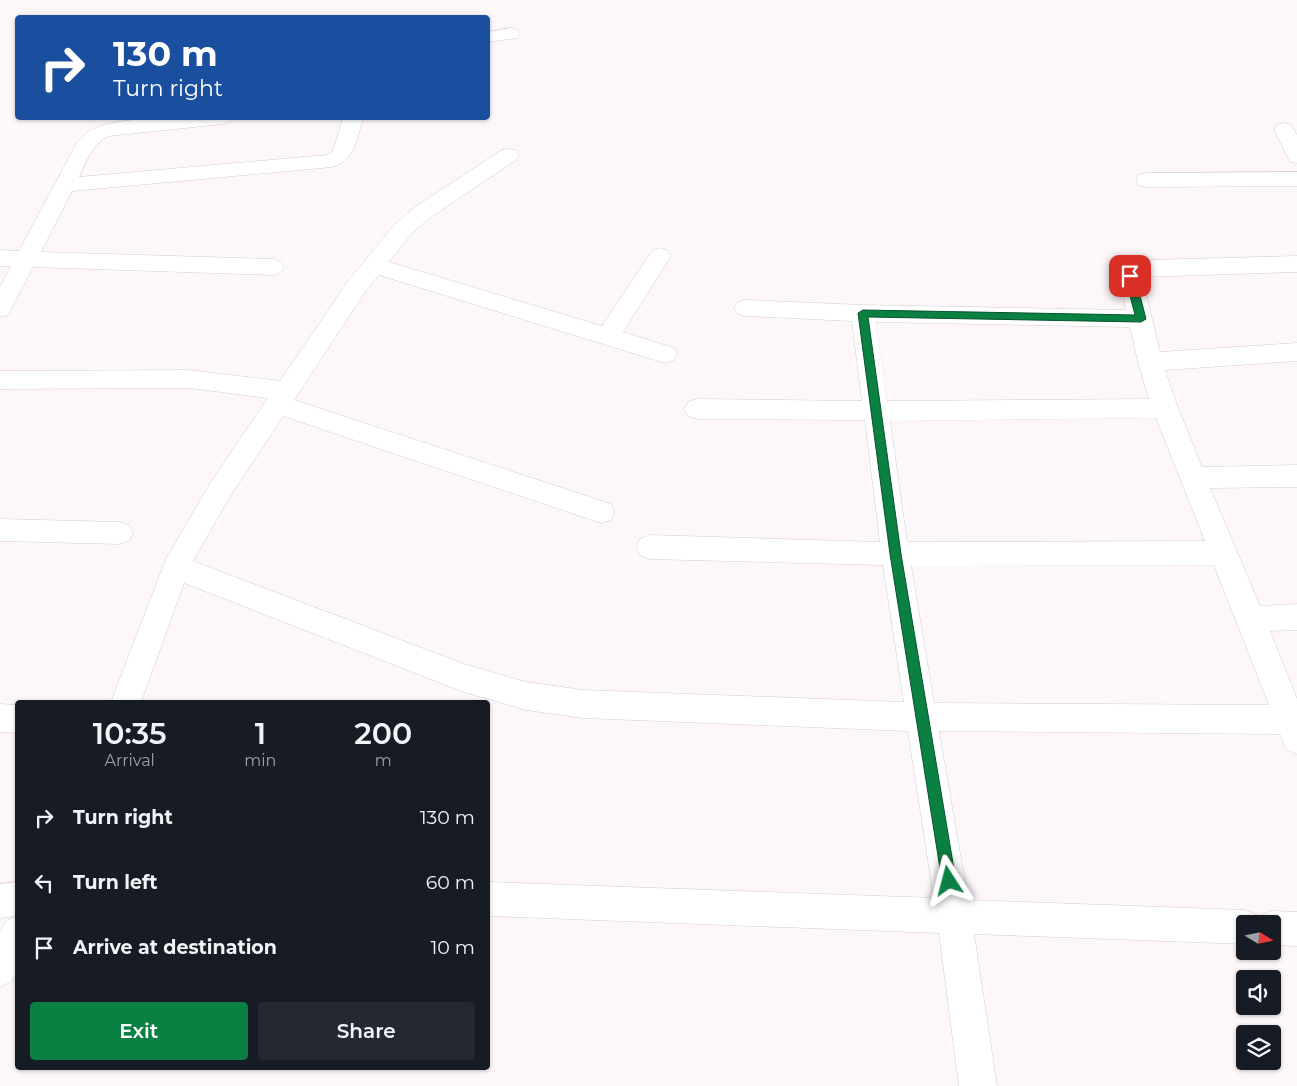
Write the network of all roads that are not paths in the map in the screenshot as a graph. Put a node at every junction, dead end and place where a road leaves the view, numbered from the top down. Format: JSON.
{"nodes":[{"id":1,"x":511,"y":34,"type":"dead end"},
{"id":2,"x":490,"y":37,"type":"edge"},
{"id":3,"x":181,"y":120,"type":"edge"},
{"id":4,"x":352,"y":120,"type":"edge"},
{"id":5,"x":161,"y":121,"type":"edge"},
{"id":6,"x":1284,"y":129,"type":"dead end"},
{"id":7,"x":509,"y":155,"type":"dead end"},
{"id":8,"x":1297,"y":157,"type":"edge"},
{"id":9,"x":1297,"y":179,"type":"edge"},
{"id":10,"x":1146,"y":180,"type":"dead end"},
{"id":11,"x":65,"y":185,"type":"junction"},
{"id":12,"x":660,"y":256,"type":"dead end"},
{"id":13,"x":0,"y":258,"type":"edge"},
{"id":14,"x":27,"y":259,"type":"junction"},
{"id":15,"x":373,"y":264,"type":"junction"},
{"id":16,"x":1297,"y":264,"type":"edge"},
{"id":17,"x":273,"y":267,"type":"dead end"},
{"id":18,"x":746,"y":308,"type":"dead end"},
{"id":19,"x":0,"y":309,"type":"edge"},
{"id":20,"x":863,"y":313,"type":"junction"},
{"id":21,"x":1141,"y":319,"type":"junction"},
{"id":22,"x":608,"y":336,"type":"junction"},
{"id":23,"x":1297,"y":352,"type":"edge"},
{"id":24,"x":665,"y":354,"type":"dead end"},
{"id":25,"x":1150,"y":362,"type":"junction"},
{"id":26,"x":0,"y":380,"type":"edge"},
{"id":27,"x":282,"y":398,"type":"junction"},
{"id":28,"x":1165,"y":408,"type":"junction"},
{"id":29,"x":697,"y":409,"type":"dead end"},
{"id":30,"x":878,"y":411,"type":"junction"},
{"id":31,"x":1297,"y":476,"type":"edge"},
{"id":32,"x":1194,"y":478,"type":"junction"},
{"id":33,"x":601,"y":512,"type":"dead end"},
{"id":34,"x":0,"y":530,"type":"edge"},
{"id":35,"x":119,"y":533,"type":"dead end"},
{"id":36,"x":650,"y":547,"type":"dead end"},
{"id":37,"x":1223,"y":553,"type":"junction"},
{"id":38,"x":895,"y":554,"type":"junction"},
{"id":39,"x":176,"y":567,"type":"junction"},
{"id":40,"x":1297,"y":617,"type":"edge"},
{"id":41,"x":1251,"y":619,"type":"junction"},
{"id":42,"x":127,"y":700,"type":"edge"},
{"id":43,"x":0,"y":718,"type":"edge"},
{"id":44,"x":923,"y":718,"type":"junction"},
{"id":45,"x":15,"y":719,"type":"edge"},
{"id":46,"x":1293,"y":729,"type":"edge"},
{"id":47,"x":15,"y":899,"type":"edge"},
{"id":48,"x":490,"y":899,"type":"edge"},
{"id":49,"x":0,"y":901,"type":"edge"},
{"id":50,"x":954,"y":917,"type":"junction"},
{"id":51,"x":1236,"y":927,"type":"edge"},
{"id":52,"x":1281,"y":928,"type":"edge"},
{"id":53,"x":1297,"y":929,"type":"edge"},
{"id":54,"x":15,"y":939,"type":"edge"},
{"id":55,"x":0,"y":970,"type":"edge"},
{"id":56,"x":978,"y":1086,"type":"edge"}],
"edges":[{"from":1,"to":2,"type":"street"},
{"from":3,"to":5,"type":"street"},
{"from":4,"to":11,"type":"street"},
{"from":5,"to":11,"type":"street"},
{"from":6,"to":8,"type":"street"},
{"from":7,"to":15,"type":"street"},
{"from":9,"to":10,"type":"street"},
{"from":11,"to":14,"type":"street"},
{"from":12,"to":22,"type":"street"},
{"from":13,"to":14,"type":"street"},
{"from":14,"to":17,"type":"street"},
{"from":14,"to":19,"type":"street"},
{"from":15,"to":22,"type":"street"},
{"from":15,"to":27,"type":"street"},
{"from":16,"to":21,"type":"street"},
{"from":18,"to":20,"type":"street"},
{"from":20,"to":21,"type":"street"},
{"from":20,"to":30,"type":"street"},
{"from":21,"to":25,"type":"street"},
{"from":22,"to":24,"type":"street"},
{"from":23,"to":25,"type":"street"},
{"from":25,"to":28,"type":"street"},
{"from":26,"to":27,"type":"street"},
{"from":27,"to":33,"type":"street"},
{"from":27,"to":39,"type":"street"},
{"from":28,"to":30,"type":"street"},
{"from":28,"to":32,"type":"street"},
{"from":29,"to":30,"type":"street"},
{"from":30,"to":38,"type":"street"},
{"from":31,"to":32,"type":"street"},
{"from":32,"to":37,"type":"street"},
{"from":34,"to":35,"type":"street"},
{"from":36,"to":38,"type":"street"},
{"from":37,"to":38,"type":"street"},
{"from":37,"to":41,"type":"street"},
{"from":38,"to":44,"type":"street"},
{"from":39,"to":42,"type":"street"},
{"from":39,"to":44,"type":"street"},
{"from":40,"to":41,"type":"street"},
{"from":41,"to":46,"type":"street"},
{"from":43,"to":45,"type":"street"},
{"from":44,"to":46,"type":"street"},
{"from":44,"to":50,"type":"street"},
{"from":47,"to":49,"type":"street"},
{"from":48,"to":50,"type":"street"},
{"from":50,"to":51,"type":"street"},
{"from":50,"to":56,"type":"street"},
{"from":52,"to":53,"type":"street"},
{"from":54,"to":55,"type":"street"}]}
